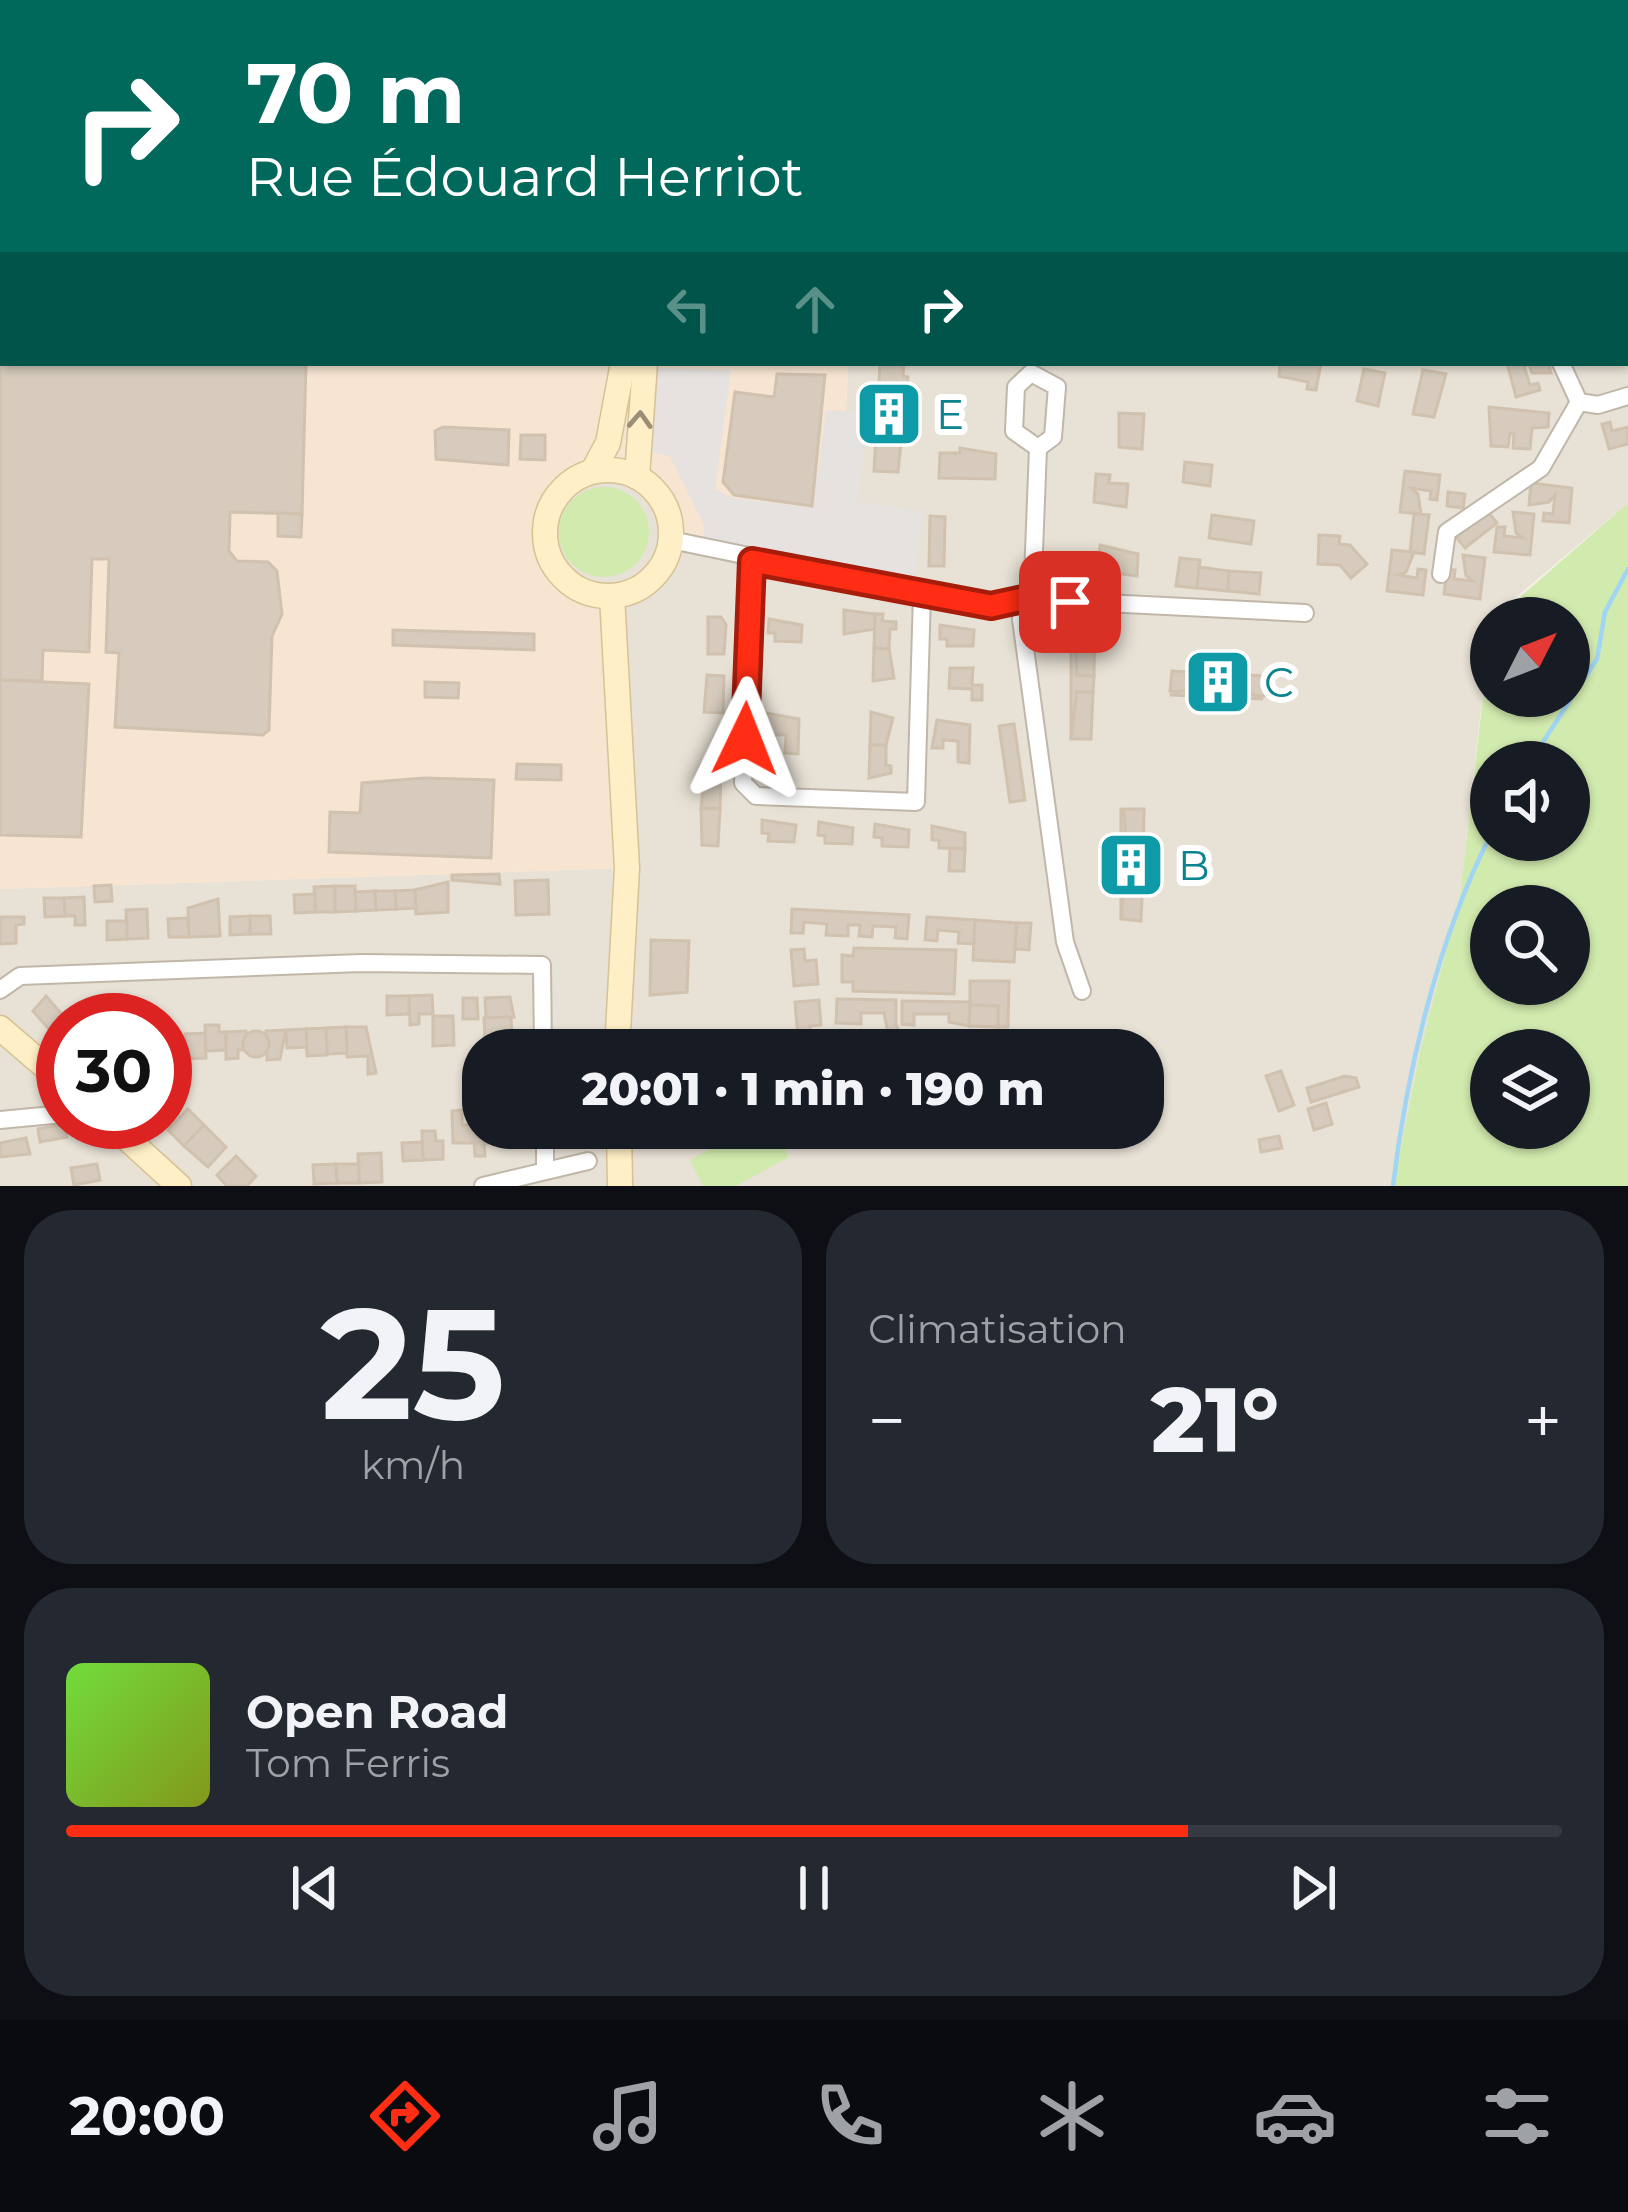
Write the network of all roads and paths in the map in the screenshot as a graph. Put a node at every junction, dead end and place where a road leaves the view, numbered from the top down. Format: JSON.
{"nodes":[{"id":1,"x":621,"y":366,"type":"edge"},
{"id":2,"x":645,"y":366,"type":"edge"},
{"id":3,"x":1563,"y":366,"type":"edge"},
{"id":4,"x":1031,"y":368,"type":"edge"},
{"id":5,"x":1628,"y":396,"type":"edge"},
{"id":6,"x":1579,"y":402,"type":"junction"},
{"id":7,"x":1038,"y":448,"type":"junction"},
{"id":8,"x":593,"y":472,"type":"junction"},
{"id":9,"x":637,"y":477,"type":"junction"},
{"id":10,"x":670,"y":540,"type":"junction"},
{"id":11,"x":752,"y":561,"type":"junction"},
{"id":12,"x":1441,"y":574,"type":"dead end"},
{"id":13,"x":922,"y":594,"type":"junction"},
{"id":14,"x":612,"y":596,"type":"junction"},
{"id":15,"x":1023,"y":599,"type":"junction"},
{"id":16,"x":1305,"y":613,"type":"dead end"},
{"id":17,"x":0,"y":989,"type":"edge"},
{"id":18,"x":1082,"y":991,"type":"dead end"},
{"id":19,"x":0,"y":1028,"type":"edge"},
{"id":20,"x":543,"y":1029,"type":"edge"},
{"id":21,"x":618,"y":1029,"type":"edge"},
{"id":22,"x":36,"y":1059,"type":"edge"},
{"id":23,"x":36,"y":1117,"type":"edge"},
{"id":24,"x":0,"y":1120,"type":"edge"},
{"id":25,"x":139,"y":1149,"type":"edge"},
{"id":26,"x":544,"y":1149,"type":"edge"},
{"id":27,"x":619,"y":1149,"type":"edge"},
{"id":28,"x":588,"y":1162,"type":"dead end"},
{"id":29,"x":545,"y":1170,"type":"junction"},
{"id":30,"x":179,"y":1186,"type":"edge"},
{"id":31,"x":483,"y":1186,"type":"edge"},
{"id":32,"x":620,"y":1186,"type":"edge"}],
"edges":[{"from":1,"to":8,"type":"main road"},
{"from":9,"to":2,"type":"main road","one_way":true},
{"from":3,"to":6,"type":"street"},
{"from":4,"to":7,"type":"street"},
{"from":4,"to":7,"type":"street"},
{"from":5,"to":6,"type":"street"},
{"from":6,"to":12,"type":"street"},
{"from":7,"to":15,"type":"street"},
{"from":8,"to":9,"type":"main road"},
{"from":8,"to":14,"type":"main road"},
{"from":9,"to":10,"type":"main road"},
{"from":10,"to":11,"type":"street"},
{"from":10,"to":14,"type":"main road"},
{"from":11,"to":13,"type":"street"},
{"from":11,"to":13,"type":"street"},
{"from":13,"to":15,"type":"street"},
{"from":14,"to":21,"type":"main road"},
{"from":15,"to":16,"type":"street"},
{"from":15,"to":18,"type":"street"},
{"from":17,"to":20,"type":"street"},
{"from":19,"to":22,"type":"main road"},
{"from":23,"to":24,"type":"street"},
{"from":25,"to":30,"type":"main road"},
{"from":26,"to":29,"type":"street"},
{"from":27,"to":32,"type":"main road"},
{"from":28,"to":29,"type":"street"},
{"from":29,"to":31,"type":"street"}]}
